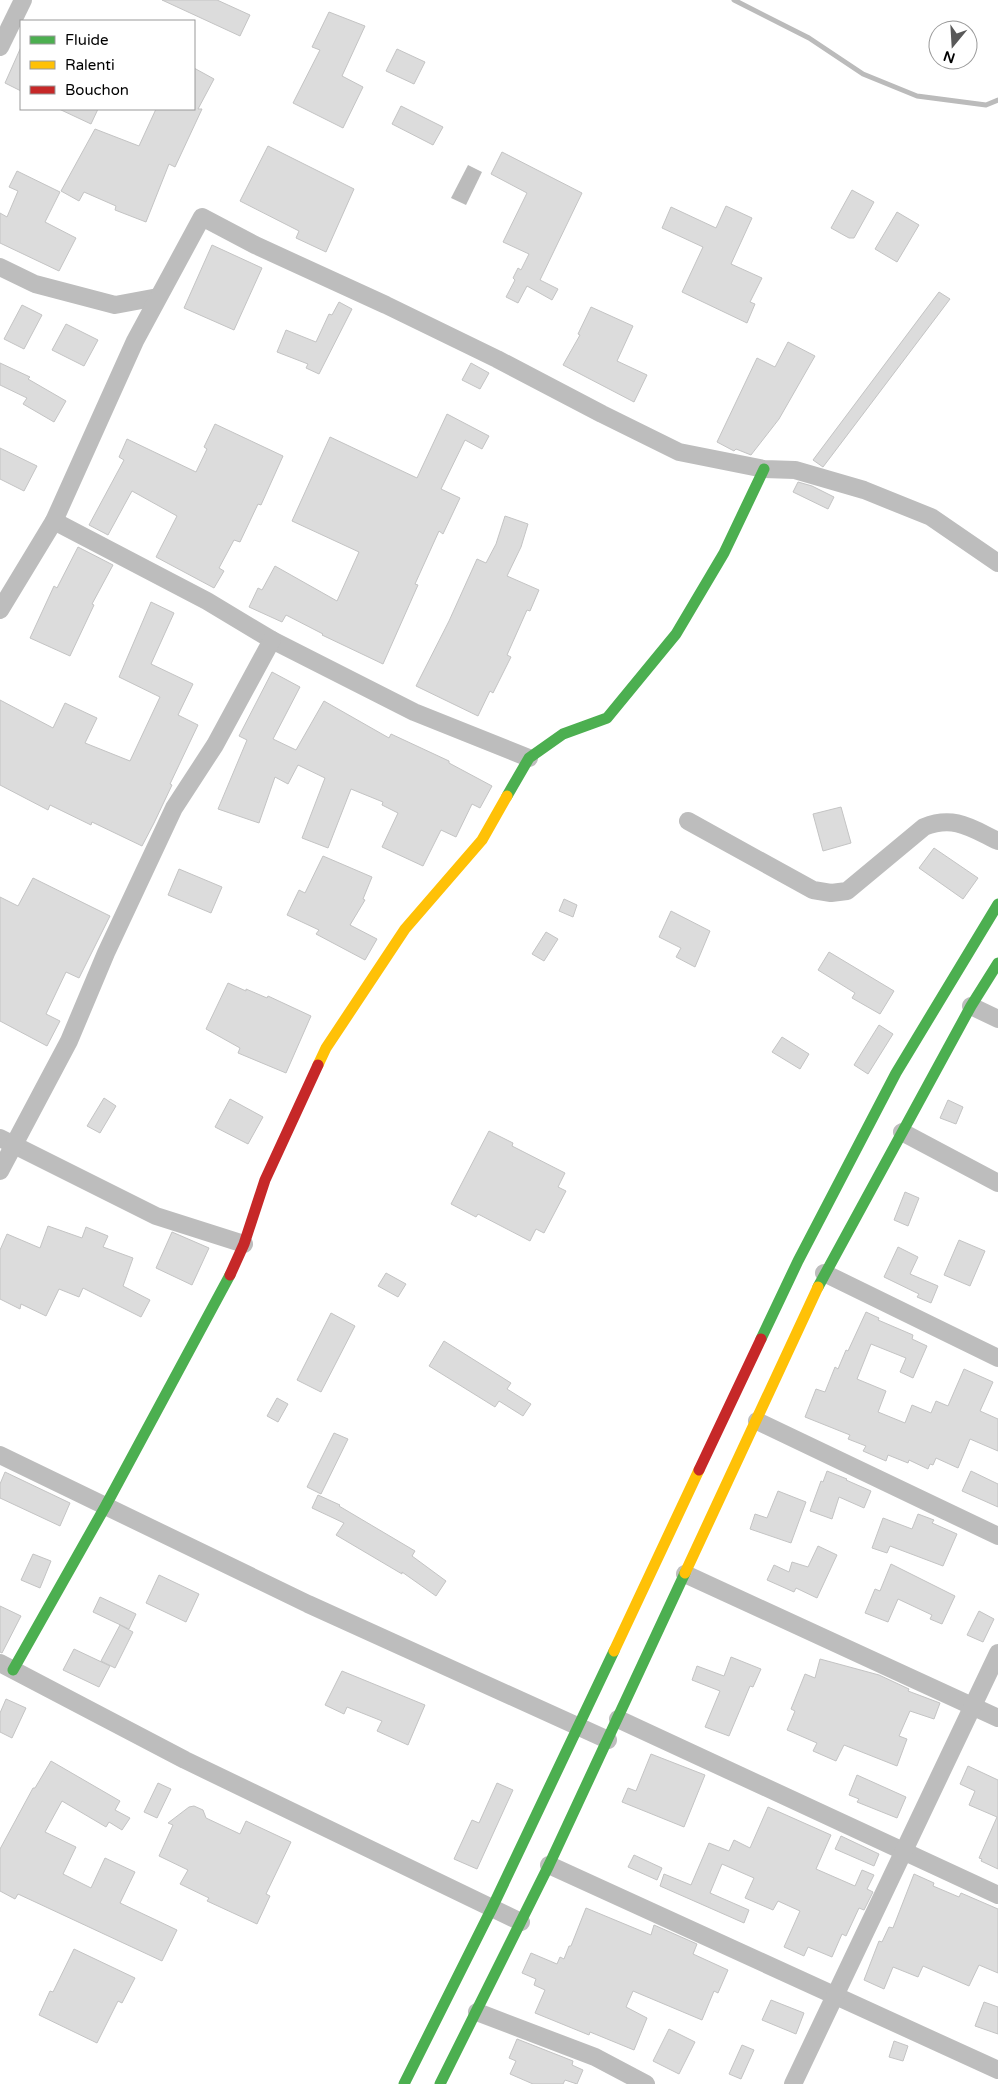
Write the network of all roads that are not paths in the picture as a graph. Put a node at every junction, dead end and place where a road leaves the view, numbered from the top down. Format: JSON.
{"nodes":[{"id":1,"x":23,"y":0,"type":"edge"},
{"id":2,"x":0,"y":47,"type":"edge"},
{"id":3,"x":0,"y":267,"type":"edge"},
{"id":4,"x":158,"y":297,"type":"junction"},
{"id":5,"x":764,"y":469,"type":"junction"},
{"id":6,"x":54,"y":521,"type":"junction"},
{"id":7,"x":998,"y":563,"type":"edge"},
{"id":8,"x":0,"y":610,"type":"edge"},
{"id":9,"x":272,"y":640,"type":"junction"},
{"id":10,"x":529,"y":758,"type":"junction"},
{"id":11,"x":688,"y":822,"type":"dead end"},
{"id":12,"x":998,"y":841,"type":"edge"},
{"id":13,"x":998,"y":904,"type":"edge"},
{"id":14,"x":998,"y":964,"type":"edge"},
{"id":15,"x":971,"y":1006,"type":"junction"},
{"id":16,"x":998,"y":1019,"type":"edge"},
{"id":17,"x":902,"y":1132,"type":"junction"},
{"id":18,"x":7,"y":1142,"type":"edge"},
{"id":19,"x":0,"y":1171,"type":"edge"},
{"id":20,"x":998,"y":1183,"type":"edge"},
{"id":21,"x":244,"y":1244,"type":"junction"},
{"id":22,"x":824,"y":1273,"type":"junction"},
{"id":23,"x":787,"y":1319,"type":"junction"},
{"id":24,"x":998,"y":1358,"type":"edge"},
{"id":25,"x":757,"y":1421,"type":"junction"},
{"id":26,"x":0,"y":1455,"type":"edge"},
{"id":27,"x":105,"y":1507,"type":"junction"},
{"id":28,"x":998,"y":1536,"type":"edge"},
{"id":29,"x":685,"y":1574,"type":"junction"},
{"id":30,"x":998,"y":1653,"type":"edge"},
{"id":31,"x":7,"y":1667,"type":"edge"},
{"id":32,"x":973,"y":1707,"type":"junction"},
{"id":33,"x":998,"y":1718,"type":"edge"},
{"id":34,"x":618,"y":1719,"type":"junction"},
{"id":35,"x":579,"y":1726,"type":"junction"},
{"id":36,"x":608,"y":1740,"type":"junction"},
{"id":37,"x":904,"y":1853,"type":"junction"},
{"id":38,"x":550,"y":1865,"type":"junction"},
{"id":39,"x":998,"y":1895,"type":"edge"},
{"id":40,"x":492,"y":1908,"type":"junction"},
{"id":41,"x":521,"y":1922,"type":"junction"},
{"id":42,"x":835,"y":1996,"type":"junction"},
{"id":43,"x":476,"y":2012,"type":"junction"},
{"id":44,"x":998,"y":2070,"type":"edge"},
{"id":45,"x":404,"y":2084,"type":"edge"},
{"id":46,"x":440,"y":2084,"type":"edge"},
{"id":47,"x":646,"y":2084,"type":"edge"},
{"id":48,"x":793,"y":2084,"type":"edge"}],
"edges":[{"from":1,"to":2,"type":"street"},
{"from":3,"to":4,"type":"street"},
{"from":4,"to":5,"type":"street"},
{"from":4,"to":6,"type":"street"},
{"from":5,"to":7,"type":"street"},
{"from":5,"to":10,"type":"main road"},
{"from":6,"to":8,"type":"street"},
{"from":6,"to":9,"type":"street"},
{"from":9,"to":10,"type":"street"},
{"from":9,"to":18,"type":"street"},
{"from":10,"to":21,"type":"main road"},
{"from":11,"to":12,"type":"street"},
{"from":13,"to":23,"type":"main road"},
{"from":14,"to":15,"type":"main road"},
{"from":15,"to":16,"type":"street"},
{"from":15,"to":17,"type":"main road"},
{"from":17,"to":20,"type":"street"},
{"from":17,"to":22,"type":"main road"},
{"from":18,"to":19,"type":"street"},
{"from":18,"to":21,"type":"street"},
{"from":21,"to":27,"type":"main road"},
{"from":22,"to":23,"type":"main road"},
{"from":22,"to":24,"type":"street"},
{"from":23,"to":25,"type":"main road"},
{"from":23,"to":35,"type":"main road"},
{"from":25,"to":28,"type":"street"},
{"from":25,"to":29,"type":"main road"},
{"from":26,"to":27,"type":"street"},
{"from":27,"to":31,"type":"main road"},
{"from":27,"to":35,"type":"street"},
{"from":29,"to":32,"type":"street"},
{"from":29,"to":34,"type":"main road"},
{"from":30,"to":32,"type":"street"},
{"from":31,"to":40,"type":"street"},
{"from":32,"to":33,"type":"street"},
{"from":32,"to":37,"type":"street"},
{"from":34,"to":36,"type":"main road"},
{"from":34,"to":37,"type":"street"},
{"from":35,"to":36,"type":"street"},
{"from":35,"to":40,"type":"main road"},
{"from":36,"to":38,"type":"main road"},
{"from":37,"to":39,"type":"street"},
{"from":37,"to":42,"type":"street"},
{"from":38,"to":41,"type":"main road"},
{"from":38,"to":42,"type":"street"},
{"from":40,"to":41,"type":"street"},
{"from":40,"to":45,"type":"main road"},
{"from":41,"to":43,"type":"main road"},
{"from":42,"to":44,"type":"street"},
{"from":42,"to":48,"type":"street"},
{"from":43,"to":46,"type":"main road"},
{"from":43,"to":47,"type":"street"}]}
